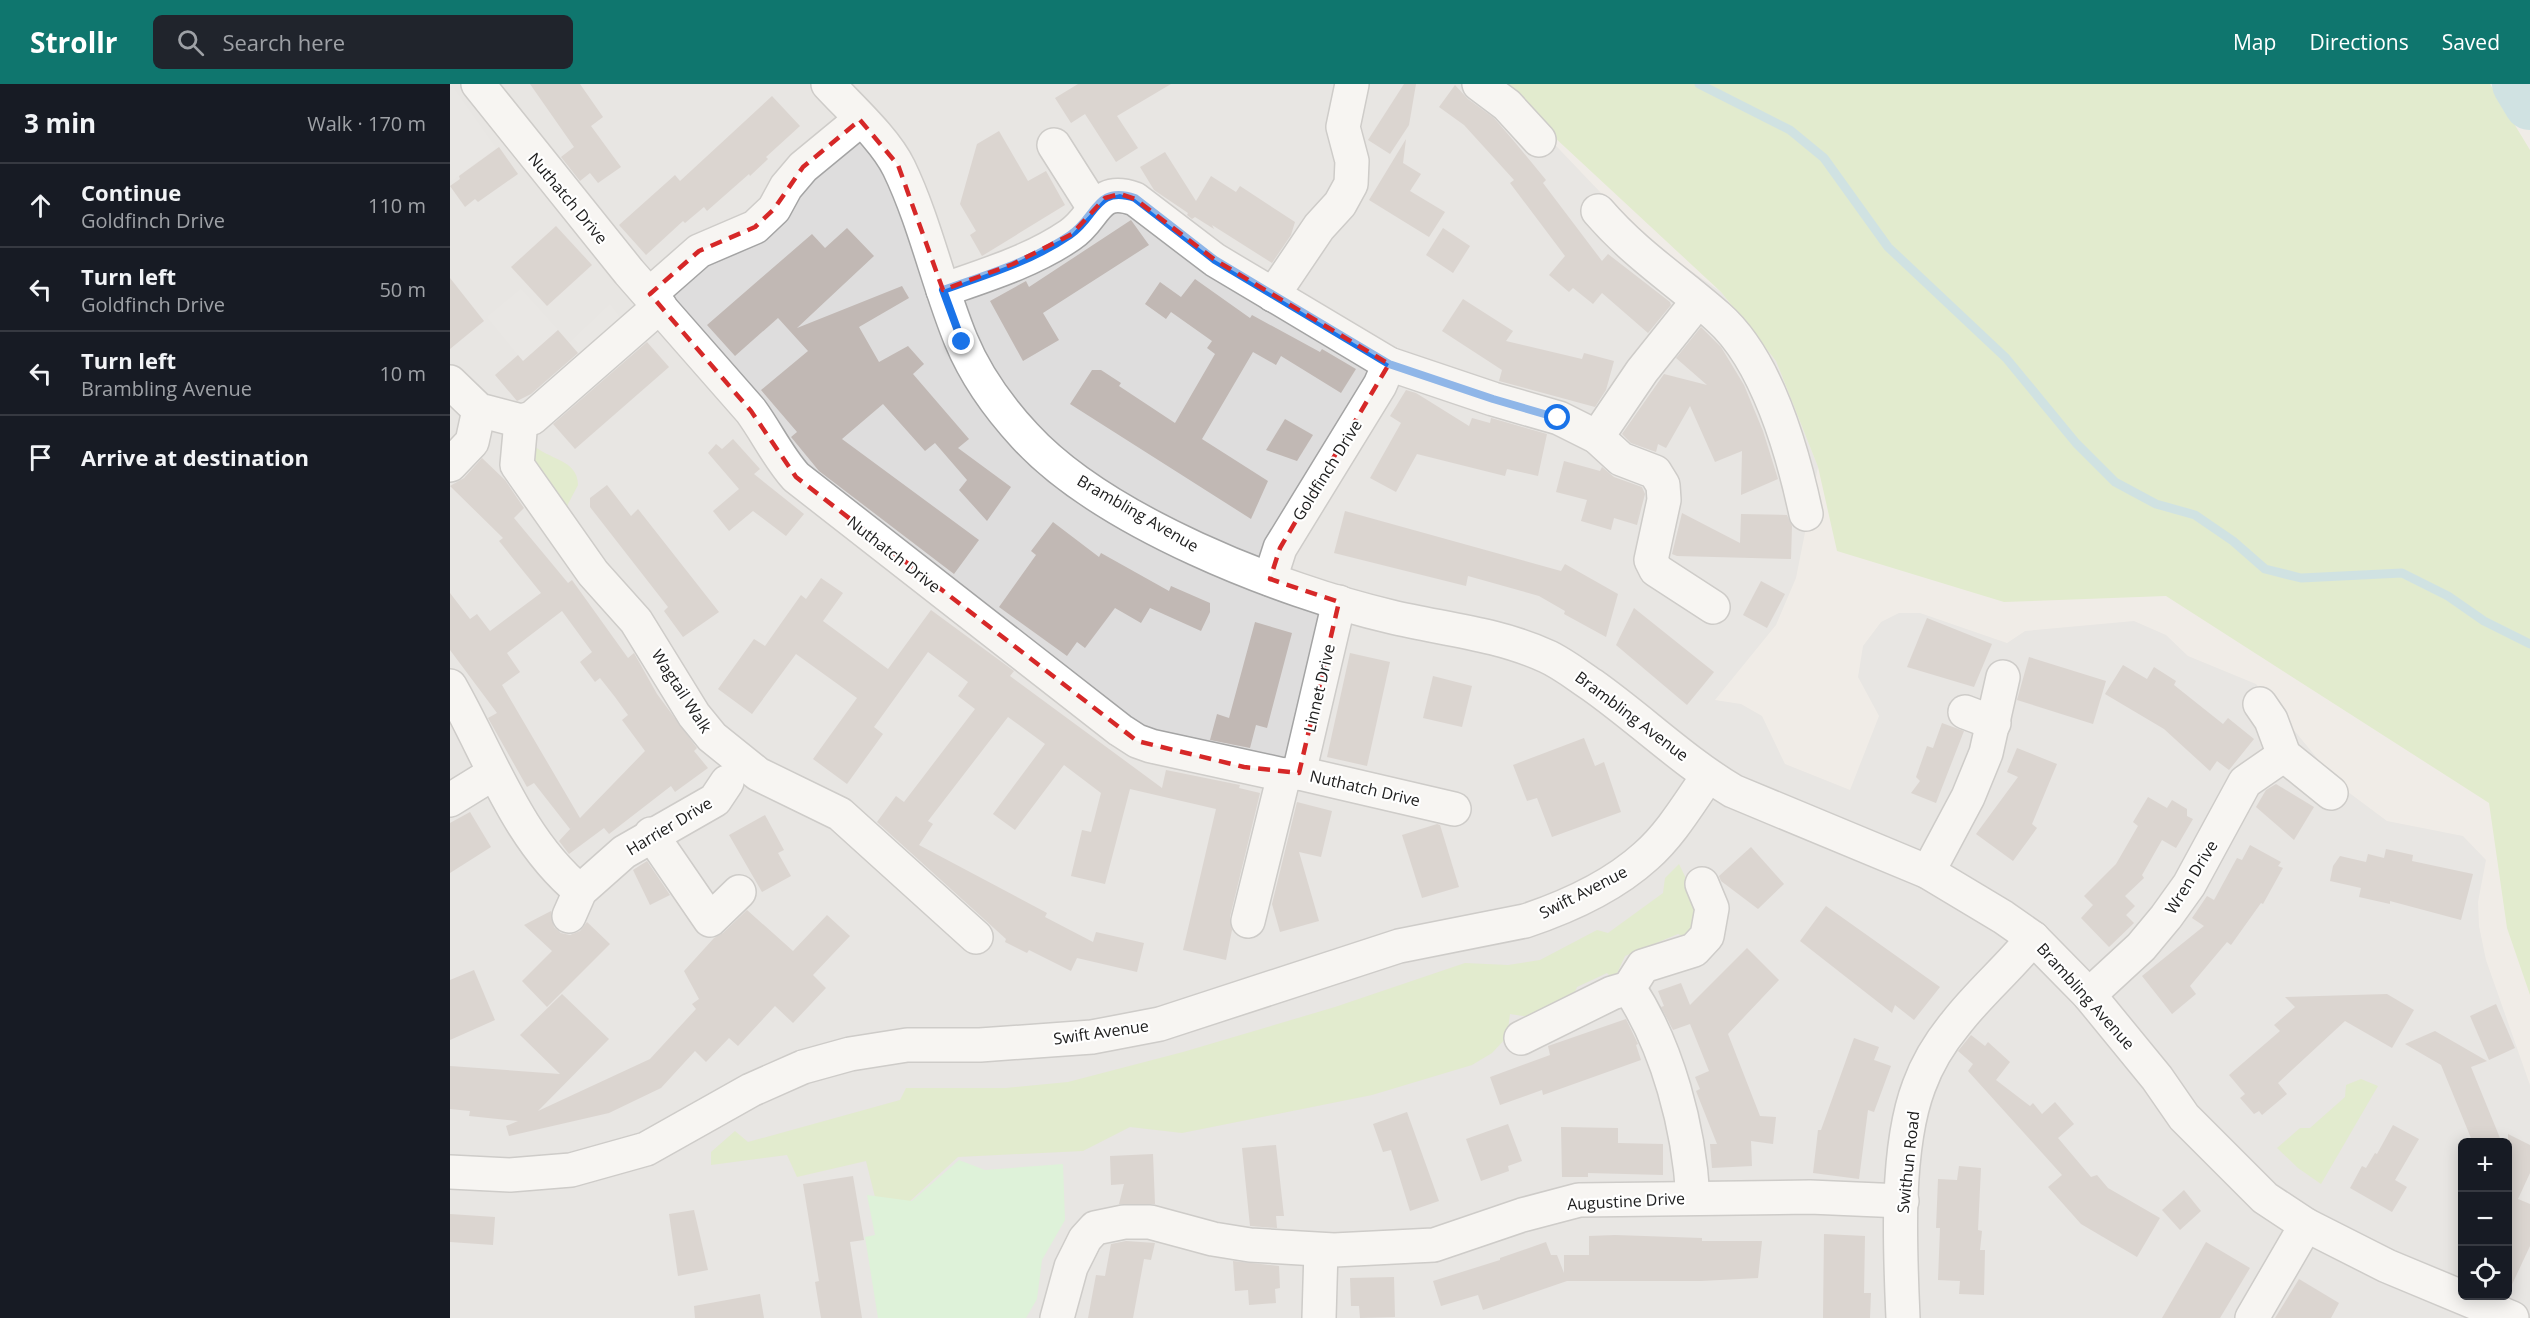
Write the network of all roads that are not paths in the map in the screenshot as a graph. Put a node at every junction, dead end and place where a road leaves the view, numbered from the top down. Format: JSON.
{"nodes":[{"id":1,"x":478,"y":84,"type":"edge"},
{"id":2,"x":828,"y":84,"type":"edge"},
{"id":3,"x":1352,"y":84,"type":"edge"},
{"id":4,"x":1479,"y":84,"type":"edge"},
{"id":5,"x":860,"y":120,"type":"junction"},
{"id":6,"x":1539,"y":140,"type":"dead end"},
{"id":7,"x":1054,"y":146,"type":"dead end"},
{"id":8,"x":1095,"y":208,"type":"junction"},
{"id":9,"x":1598,"y":211,"type":"dead end"},
{"id":10,"x":943,"y":290,"type":"junction"},
{"id":11,"x":1273,"y":295,"type":"junction"},
{"id":12,"x":655,"y":300,"type":"junction"},
{"id":13,"x":1698,"y":301,"type":"junction"},
{"id":14,"x":1389,"y":364,"type":"junction"},
{"id":15,"x":450,"y":382,"type":"edge"},
{"id":16,"x":479,"y":410,"type":"junction"},
{"id":17,"x":521,"y":421,"type":"junction"},
{"id":18,"x":1597,"y":437,"type":"junction"},
{"id":19,"x":461,"y":453,"type":"edge"},
{"id":20,"x":517,"y":465,"type":"junction"},
{"id":21,"x":1806,"y":514,"type":"dead end"},
{"id":22,"x":1270,"y":579,"type":"junction"},
{"id":23,"x":1339,"y":602,"type":"junction"},
{"id":24,"x":1713,"y":607,"type":"dead end"},
{"id":25,"x":2003,"y":677,"type":"dead end"},
{"id":26,"x":450,"y":686,"type":"edge"},
{"id":27,"x":2260,"y":704,"type":"dead end"},
{"id":28,"x":2284,"y":755,"type":"junction"},
{"id":29,"x":494,"y":773,"type":"junction"},
{"id":30,"x":1291,"y":774,"type":"junction"},
{"id":31,"x":1708,"y":776,"type":"junction"},
{"id":32,"x":727,"y":782,"type":"dead end"},
{"id":33,"x":2331,"y":793,"type":"dead end"},
{"id":34,"x":450,"y":800,"type":"edge"},
{"id":35,"x":1454,"y":809,"type":"dead end"},
{"id":36,"x":651,"y":834,"type":"junction"},
{"id":37,"x":1928,"y":872,"type":"junction"},
{"id":38,"x":1702,"y":884,"type":"dead end"},
{"id":39,"x":739,"y":892,"type":"dead end"},
{"id":40,"x":1248,"y":921,"type":"dead end"},
{"id":41,"x":976,"y":937,"type":"dead end"},
{"id":42,"x":2032,"y":938,"type":"junction"},
{"id":43,"x":1629,"y":988,"type":"junction"},
{"id":44,"x":2089,"y":995,"type":"junction"},
{"id":45,"x":1521,"y":1038,"type":"dead end"},
{"id":46,"x":450,"y":1172,"type":"edge"},
{"id":47,"x":1693,"y":1198,"type":"junction"},
{"id":48,"x":1902,"y":1201,"type":"junction"},
{"id":49,"x":2306,"y":1225,"type":"junction"},
{"id":50,"x":1321,"y":1250,"type":"junction"},
{"id":51,"x":1057,"y":1318,"type":"edge"},
{"id":52,"x":1319,"y":1318,"type":"edge"},
{"id":53,"x":1902,"y":1318,"type":"edge"},
{"id":54,"x":2252,"y":1318,"type":"edge"},
{"id":55,"x":2512,"y":1318,"type":"edge"}],
"edges":[{"from":1,"to":12,"type":"street","name":"Nuthatch Drive"},
{"from":2,"to":5,"type":"street","name":"Brambling Avenue"},
{"from":3,"to":11,"type":"street"},
{"from":4,"to":6,"type":"street"},
{"from":5,"to":10,"type":"street","name":"Brambling Avenue"},
{"from":5,"to":12,"type":"street"},
{"from":7,"to":8,"type":"street"},
{"from":8,"to":10,"type":"street"},
{"from":8,"to":11,"type":"street"},
{"from":9,"to":13,"type":"street"},
{"from":10,"to":22,"type":"street","name":"Brambling Avenue"},
{"from":11,"to":14,"type":"street"},
{"from":12,"to":17,"type":"street"},
{"from":12,"to":30,"type":"street","name":"Nuthatch Drive"},
{"from":13,"to":18,"type":"street"},
{"from":13,"to":21,"type":"street"},
{"from":14,"to":18,"type":"street"},
{"from":14,"to":22,"type":"street","name":"Goldfinch Drive"},
{"from":15,"to":16,"type":"street"},
{"from":16,"to":17,"type":"street"},
{"from":16,"to":19,"type":"street","name":"Wagtail Walk"},
{"from":17,"to":20,"type":"street"},
{"from":18,"to":24,"type":"street"},
{"from":19,"to":20,"type":"street","name":"Wagtail Walk"},
{"from":20,"to":41,"type":"street","name":"Wagtail Walk"},
{"from":22,"to":23,"type":"street","name":"Brambling Avenue"},
{"from":23,"to":30,"type":"street","name":"Linnet Drive"},
{"from":23,"to":31,"type":"street","name":"Brambling Avenue"},
{"from":25,"to":37,"type":"street"},
{"from":26,"to":29,"type":"street","name":"Harrier Drive"},
{"from":27,"to":28,"type":"street"},
{"from":28,"to":33,"type":"street"},
{"from":28,"to":44,"type":"street","name":"Wren Drive"},
{"from":29,"to":34,"type":"street"},
{"from":29,"to":36,"type":"street","name":"Harrier Drive"},
{"from":30,"to":35,"type":"street","name":"Nuthatch Drive"},
{"from":30,"to":40,"type":"street","name":"Linnet Drive"},
{"from":31,"to":37,"type":"street","name":"Brambling Avenue"},
{"from":31,"to":46,"type":"street","name":"Swift Avenue"},
{"from":32,"to":36,"type":"street","name":"Harrier Drive"},
{"from":36,"to":39,"type":"street"},
{"from":37,"to":42,"type":"street","name":"Brambling Avenue"},
{"from":38,"to":43,"type":"street"},
{"from":42,"to":44,"type":"street","name":"Brambling Avenue"},
{"from":42,"to":48,"type":"street","name":"Swithun Road"},
{"from":43,"to":45,"type":"street"},
{"from":43,"to":47,"type":"street"},
{"from":44,"to":49,"type":"street","name":"Brambling Avenue"},
{"from":47,"to":48,"type":"street","name":"Augustine Drive"},
{"from":47,"to":50,"type":"street","name":"Augustine Drive"},
{"from":48,"to":53,"type":"street","name":"Swithun Road"},
{"from":49,"to":54,"type":"street"},
{"from":49,"to":55,"type":"street","name":"Brambling Avenue"},
{"from":50,"to":51,"type":"street","name":"Augustine Drive"},
{"from":50,"to":52,"type":"street"}]}
